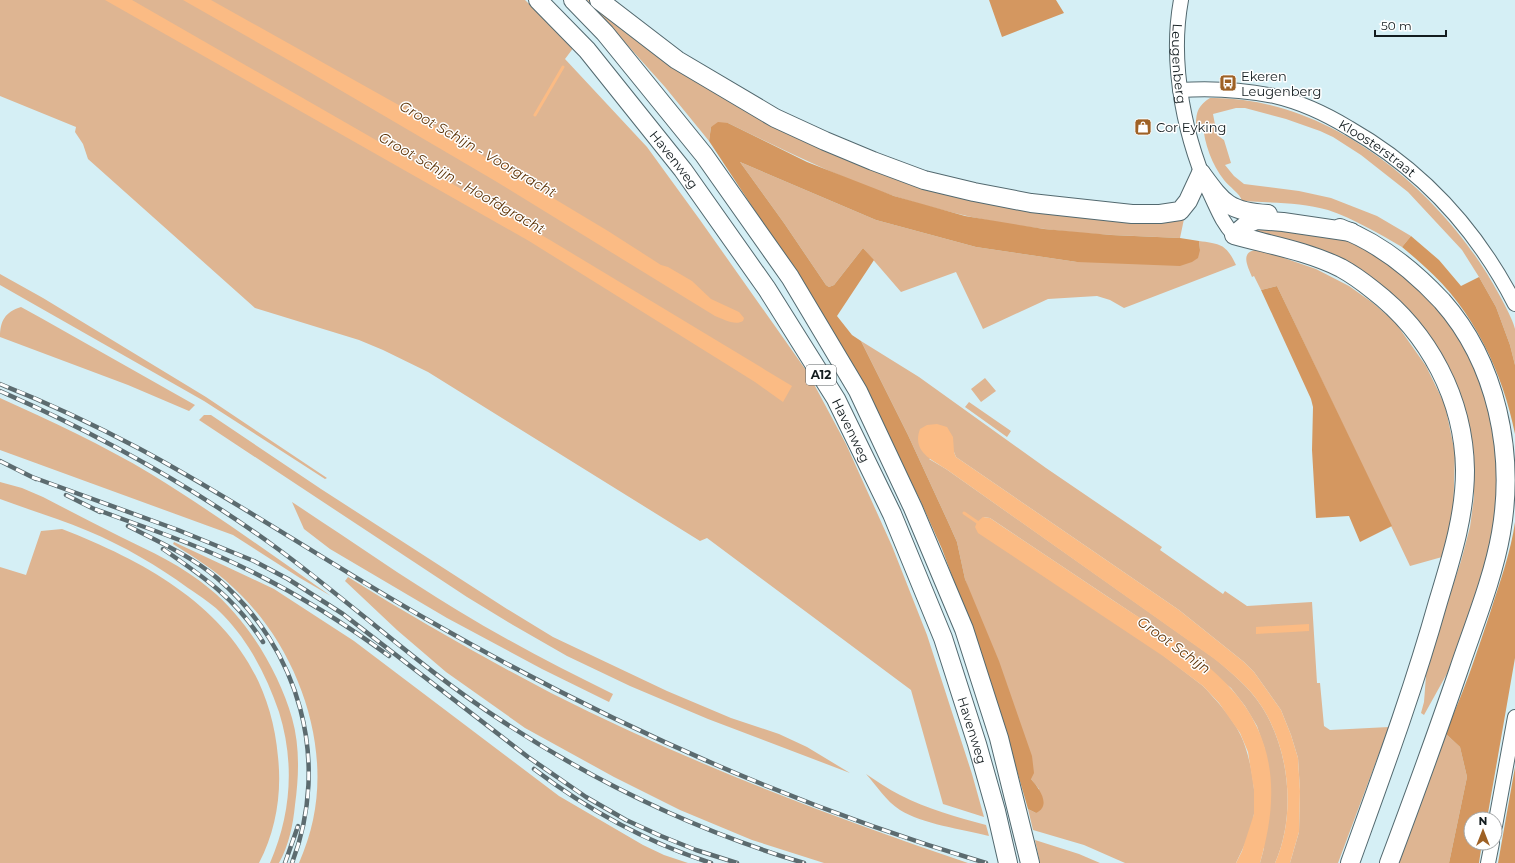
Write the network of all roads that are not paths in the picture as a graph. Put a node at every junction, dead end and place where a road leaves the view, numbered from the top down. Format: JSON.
{"nodes":[{"id":1,"x":538,"y":0,"type":"edge"},
{"id":2,"x":573,"y":0,"type":"edge"},
{"id":3,"x":599,"y":0,"type":"edge"},
{"id":4,"x":1181,"y":0,"type":"edge"},
{"id":5,"x":1180,"y":90,"type":"junction"},
{"id":6,"x":1201,"y":173,"type":"junction"},
{"id":7,"x":1351,"y":232,"type":"junction"},
{"id":8,"x":1234,"y":235,"type":"junction"},
{"id":9,"x":1515,"y":304,"type":"edge"},
{"id":10,"x":1515,"y":716,"type":"edge"},
{"id":11,"x":1498,"y":811,"type":"edge"},
{"id":12,"x":1490,"y":851,"type":"edge"},
{"id":13,"x":1008,"y":863,"type":"edge"},
{"id":14,"x":1030,"y":863,"type":"edge"},
{"id":15,"x":1350,"y":863,"type":"edge"},
{"id":16,"x":1389,"y":863,"type":"edge"},
{"id":17,"x":1488,"y":863,"type":"edge"}],
"edges":[{"from":1,"to":13,"type":"highway","name":"Havenweg","number":"A12"},
{"from":2,"to":14,"type":"highway","name":"Havenweg","number":"A12"},
{"from":3,"to":6,"type":"highway"},
{"from":4,"to":5,"type":"main road","name":"Leugenberg"},
{"from":5,"to":6,"type":"main road","name":"Leugenberg"},
{"from":5,"to":9,"type":"main road","name":"Kloosterstraat"},
{"from":6,"to":7,"type":"highway"},
{"from":6,"to":8,"type":"main road","name":"Leugenberg"},
{"from":7,"to":8,"type":"highway"},
{"from":7,"to":16,"type":"highway"},
{"from":8,"to":15,"type":"highway"},
{"from":10,"to":11,"type":"main road"},
{"from":12,"to":17,"type":"main road"}]}
